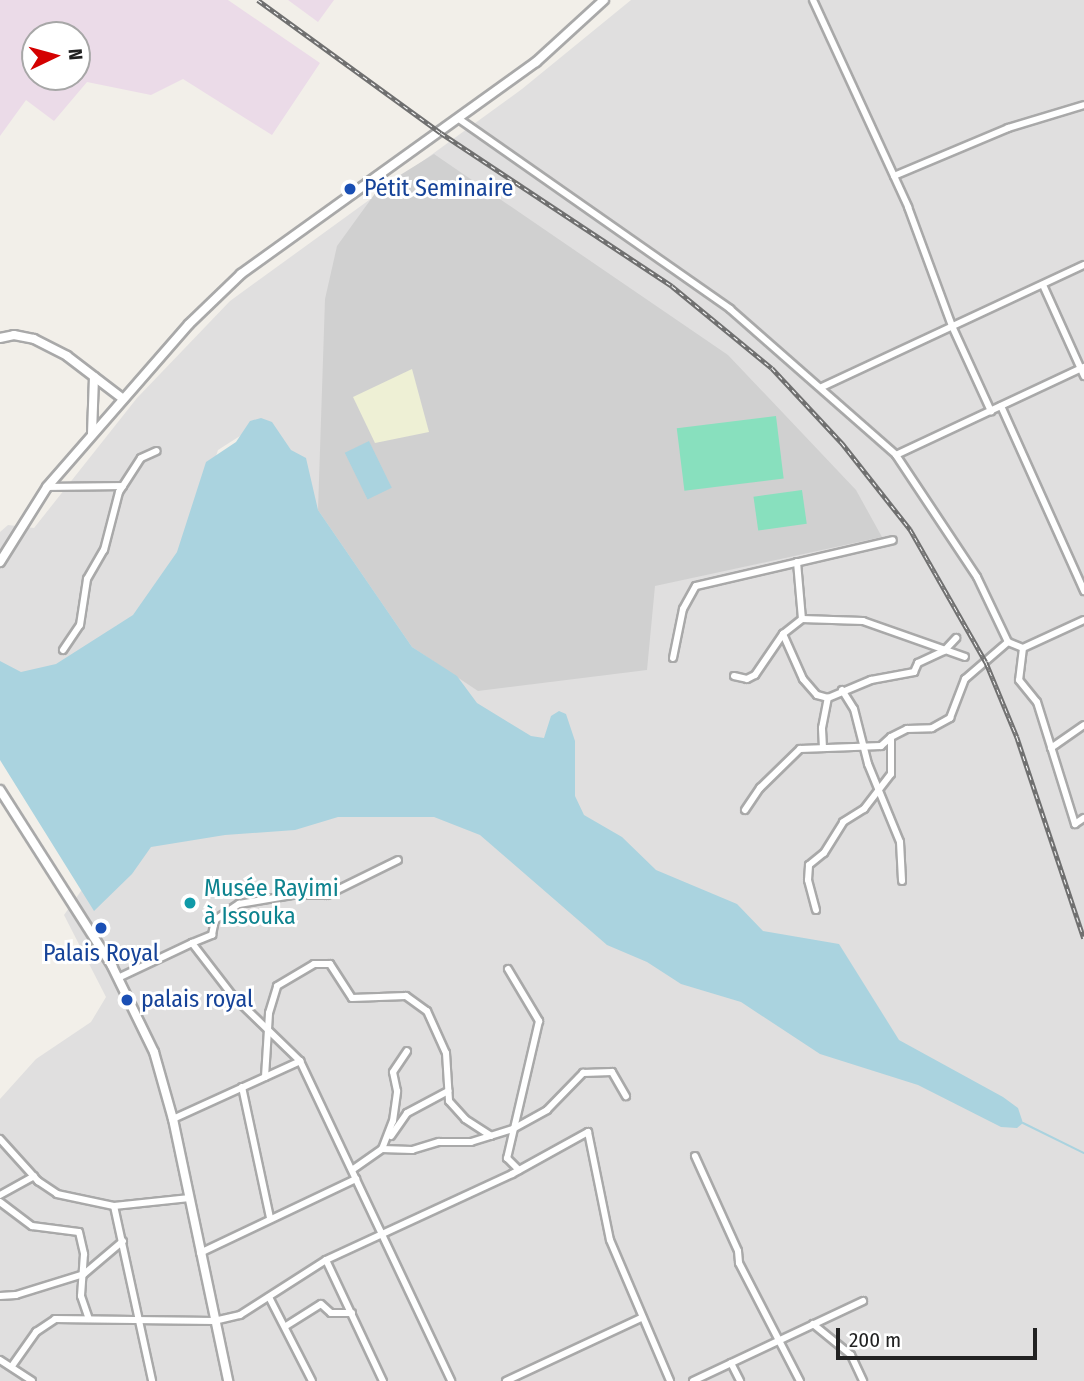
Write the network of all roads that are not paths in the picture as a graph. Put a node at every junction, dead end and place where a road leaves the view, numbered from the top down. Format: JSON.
{"nodes":[{"id":1,"x":604,"y":0,"type":"edge"},
{"id":2,"x":813,"y":0,"type":"edge"},
{"id":3,"x":1084,"y":105,"type":"edge"},
{"id":4,"x":459,"y":118,"type":"junction"},
{"id":5,"x":894,"y":176,"type":"junction"},
{"id":6,"x":1084,"y":265,"type":"edge"},
{"id":7,"x":1042,"y":285,"type":"junction"},
{"id":8,"x":952,"y":326,"type":"junction"},
{"id":9,"x":0,"y":338,"type":"edge"},
{"id":10,"x":1083,"y":371,"type":"edge"},
{"id":11,"x":94,"y":377,"type":"junction"},
{"id":12,"x":822,"y":387,"type":"junction"},
{"id":13,"x":122,"y":398,"type":"junction"},
{"id":14,"x":1001,"y":406,"type":"junction"},
{"id":15,"x":991,"y":411,"type":"junction"},
{"id":16,"x":92,"y":434,"type":"junction"},
{"id":17,"x":157,"y":452,"type":"dead end"},
{"id":18,"x":896,"y":455,"type":"junction"},
{"id":19,"x":123,"y":486,"type":"junction"},
{"id":20,"x":47,"y":487,"type":"junction"},
{"id":21,"x":893,"y":540,"type":"dead end"},
{"id":22,"x":0,"y":562,"type":"edge"},
{"id":23,"x":797,"y":562,"type":"junction"},
{"id":24,"x":1084,"y":591,"type":"edge"},
{"id":25,"x":802,"y":619,"type":"junction"},
{"id":26,"x":1084,"y":620,"type":"edge"},
{"id":27,"x":783,"y":634,"type":"junction"},
{"id":28,"x":956,"y":638,"type":"dead end"},
{"id":29,"x":1008,"y":642,"type":"junction"},
{"id":30,"x":1023,"y":648,"type":"junction"},
{"id":31,"x":64,"y":650,"type":"dead end"},
{"id":32,"x":944,"y":651,"type":"junction"},
{"id":33,"x":965,"y":657,"type":"dead end"},
{"id":34,"x":673,"y":658,"type":"dead end"},
{"id":35,"x":734,"y":676,"type":"dead end"},
{"id":36,"x":842,"y":690,"type":"junction"},
{"id":37,"x":828,"y":698,"type":"junction"},
{"id":38,"x":1084,"y":724,"type":"edge"},
{"id":39,"x":891,"y":737,"type":"junction"},
{"id":40,"x":864,"y":745,"type":"junction"},
{"id":41,"x":823,"y":748,"type":"junction"},
{"id":42,"x":1051,"y":748,"type":"junction"},
{"id":43,"x":879,"y":786,"type":"junction"},
{"id":44,"x":0,"y":790,"type":"edge"},
{"id":45,"x":745,"y":810,"type":"dead end"},
{"id":46,"x":1084,"y":818,"type":"edge"},
{"id":47,"x":398,"y":860,"type":"dead end"},
{"id":48,"x":902,"y":881,"type":"dead end"},
{"id":49,"x":816,"y":910,"type":"dead end"},
{"id":50,"x":192,"y":943,"type":"junction"},
{"id":51,"x":508,"y":969,"type":"dead end"},
{"id":52,"x":118,"y":978,"type":"junction"},
{"id":53,"x":268,"y":1031,"type":"junction"},
{"id":54,"x":407,"y":1051,"type":"dead end"},
{"id":55,"x":300,"y":1061,"type":"junction"},
{"id":56,"x":265,"y":1077,"type":"junction"},
{"id":57,"x":242,"y":1087,"type":"junction"},
{"id":58,"x":448,"y":1091,"type":"junction"},
{"id":59,"x":626,"y":1096,"type":"dead end"},
{"id":60,"x":173,"y":1119,"type":"junction"},
{"id":61,"x":513,"y":1129,"type":"junction"},
{"id":62,"x":491,"y":1136,"type":"junction"},
{"id":63,"x":0,"y":1139,"type":"edge"},
{"id":64,"x":382,"y":1149,"type":"junction"},
{"id":65,"x":695,"y":1156,"type":"dead end"},
{"id":66,"x":352,"y":1170,"type":"junction"},
{"id":67,"x":519,"y":1170,"type":"junction"},
{"id":68,"x":34,"y":1176,"type":"junction"},
{"id":69,"x":356,"y":1179,"type":"junction"},
{"id":70,"x":0,"y":1195,"type":"edge"},
{"id":71,"x":190,"y":1198,"type":"junction"},
{"id":72,"x":0,"y":1202,"type":"edge"},
{"id":73,"x":114,"y":1206,"type":"junction"},
{"id":74,"x":270,"y":1218,"type":"junction"},
{"id":75,"x":382,"y":1234,"type":"junction"},
{"id":76,"x":122,"y":1241,"type":"junction"},
{"id":77,"x":200,"y":1253,"type":"junction"},
{"id":78,"x":327,"y":1260,"type":"junction"},
{"id":79,"x":81,"y":1275,"type":"junction"},
{"id":80,"x":0,"y":1296,"type":"edge"},
{"id":81,"x":269,"y":1297,"type":"junction"},
{"id":82,"x":863,"y":1301,"type":"dead end"},
{"id":83,"x":352,"y":1313,"type":"junction"},
{"id":84,"x":141,"y":1317,"type":"junction"},
{"id":85,"x":641,"y":1318,"type":"junction"},
{"id":86,"x":89,"y":1319,"type":"junction"},
{"id":87,"x":214,"y":1321,"type":"junction"},
{"id":88,"x":813,"y":1324,"type":"junction"},
{"id":89,"x":286,"y":1326,"type":"junction"},
{"id":90,"x":781,"y":1339,"type":"junction"},
{"id":91,"x":0,"y":1360,"type":"edge"},
{"id":92,"x":731,"y":1363,"type":"junction"},
{"id":93,"x":12,"y":1366,"type":"junction"},
{"id":94,"x":522,"y":1374,"type":"junction"},
{"id":95,"x":32,"y":1381,"type":"edge"},
{"id":96,"x":152,"y":1381,"type":"edge"},
{"id":97,"x":228,"y":1381,"type":"edge"},
{"id":98,"x":312,"y":1381,"type":"edge"},
{"id":99,"x":383,"y":1381,"type":"edge"},
{"id":100,"x":451,"y":1381,"type":"edge"},
{"id":101,"x":506,"y":1381,"type":"edge"},
{"id":102,"x":526,"y":1381,"type":"edge"},
{"id":103,"x":670,"y":1381,"type":"edge"},
{"id":104,"x":693,"y":1381,"type":"edge"},
{"id":105,"x":740,"y":1381,"type":"edge"},
{"id":106,"x":800,"y":1381,"type":"edge"},
{"id":107,"x":863,"y":1381,"type":"edge"}],
"edges":[{"from":1,"to":4,"type":"street"},
{"from":2,"to":5,"type":"street"},
{"from":3,"to":5,"type":"street"},
{"from":4,"to":12,"type":"street"},
{"from":4,"to":13,"type":"street"},
{"from":5,"to":8,"type":"street"},
{"from":6,"to":7,"type":"street"},
{"from":7,"to":8,"type":"street"},
{"from":7,"to":10,"type":"street"},
{"from":8,"to":12,"type":"street"},
{"from":8,"to":15,"type":"street"},
{"from":9,"to":11,"type":"street"},
{"from":10,"to":14,"type":"street"},
{"from":11,"to":13,"type":"street"},
{"from":11,"to":16,"type":"street"},
{"from":12,"to":18,"type":"street"},
{"from":13,"to":16,"type":"street"},
{"from":14,"to":15,"type":"street"},
{"from":14,"to":24,"type":"street"},
{"from":15,"to":18,"type":"street"},
{"from":16,"to":20,"type":"street"},
{"from":17,"to":19,"type":"street"},
{"from":18,"to":29,"type":"street"},
{"from":19,"to":20,"type":"street"},
{"from":19,"to":31,"type":"street"},
{"from":20,"to":22,"type":"street"},
{"from":21,"to":23,"type":"street"},
{"from":23,"to":25,"type":"street"},
{"from":23,"to":34,"type":"street"},
{"from":25,"to":27,"type":"street"},
{"from":25,"to":32,"type":"street"},
{"from":26,"to":30,"type":"street"},
{"from":27,"to":35,"type":"street"},
{"from":27,"to":37,"type":"street"},
{"from":28,"to":32,"type":"street"},
{"from":29,"to":30,"type":"street"},
{"from":29,"to":39,"type":"street"},
{"from":30,"to":42,"type":"street"},
{"from":32,"to":33,"type":"street"},
{"from":32,"to":36,"type":"street"},
{"from":36,"to":37,"type":"street"},
{"from":36,"to":40,"type":"street"},
{"from":37,"to":41,"type":"street"},
{"from":38,"to":42,"type":"street"},
{"from":39,"to":40,"type":"street"},
{"from":39,"to":43,"type":"street"},
{"from":40,"to":41,"type":"street"},
{"from":40,"to":43,"type":"street"},
{"from":41,"to":45,"type":"street"},
{"from":42,"to":46,"type":"street"},
{"from":43,"to":48,"type":"street"},
{"from":43,"to":49,"type":"street"},
{"from":44,"to":52,"type":"street"},
{"from":47,"to":50,"type":"street"},
{"from":50,"to":52,"type":"street"},
{"from":50,"to":53,"type":"street"},
{"from":51,"to":61,"type":"street"},
{"from":52,"to":60,"type":"street"},
{"from":53,"to":55,"type":"street"},
{"from":53,"to":56,"type":"street"},
{"from":53,"to":58,"type":"street"},
{"from":54,"to":64,"type":"street"},
{"from":55,"to":56,"type":"street"},
{"from":55,"to":66,"type":"street"},
{"from":56,"to":57,"type":"street"},
{"from":57,"to":60,"type":"street"},
{"from":57,"to":74,"type":"street"},
{"from":58,"to":62,"type":"street"},
{"from":58,"to":64,"type":"street"},
{"from":59,"to":61,"type":"street"},
{"from":60,"to":71,"type":"street"},
{"from":61,"to":62,"type":"street"},
{"from":61,"to":67,"type":"street"},
{"from":62,"to":64,"type":"street"},
{"from":63,"to":68,"type":"street"},
{"from":64,"to":66,"type":"street"},
{"from":65,"to":90,"type":"street"},
{"from":66,"to":69,"type":"street"},
{"from":67,"to":75,"type":"street"},
{"from":67,"to":85,"type":"street"},
{"from":68,"to":70,"type":"street"},
{"from":68,"to":73,"type":"street"},
{"from":69,"to":74,"type":"street"},
{"from":69,"to":75,"type":"street"},
{"from":71,"to":73,"type":"street"},
{"from":71,"to":77,"type":"street"},
{"from":72,"to":79,"type":"street"},
{"from":73,"to":76,"type":"street"},
{"from":74,"to":77,"type":"street"},
{"from":75,"to":78,"type":"street"},
{"from":75,"to":100,"type":"street"},
{"from":76,"to":79,"type":"street"},
{"from":76,"to":84,"type":"street"},
{"from":77,"to":87,"type":"street"},
{"from":78,"to":81,"type":"street"},
{"from":78,"to":83,"type":"street"},
{"from":79,"to":80,"type":"street"},
{"from":79,"to":86,"type":"street"},
{"from":81,"to":87,"type":"street"},
{"from":81,"to":89,"type":"street"},
{"from":82,"to":88,"type":"street"},
{"from":83,"to":89,"type":"street"},
{"from":83,"to":99,"type":"street"},
{"from":84,"to":86,"type":"street"},
{"from":84,"to":87,"type":"street"},
{"from":84,"to":96,"type":"street"},
{"from":85,"to":94,"type":"street"},
{"from":85,"to":103,"type":"street"},
{"from":86,"to":93,"type":"street"},
{"from":87,"to":97,"type":"street"},
{"from":88,"to":90,"type":"street"},
{"from":88,"to":107,"type":"street"},
{"from":89,"to":98,"type":"street"},
{"from":90,"to":92,"type":"street"},
{"from":90,"to":106,"type":"street"},
{"from":91,"to":93,"type":"street"},
{"from":92,"to":104,"type":"street"},
{"from":92,"to":105,"type":"street"},
{"from":93,"to":95,"type":"street"},
{"from":94,"to":101,"type":"street"},
{"from":94,"to":102,"type":"street"}]}
